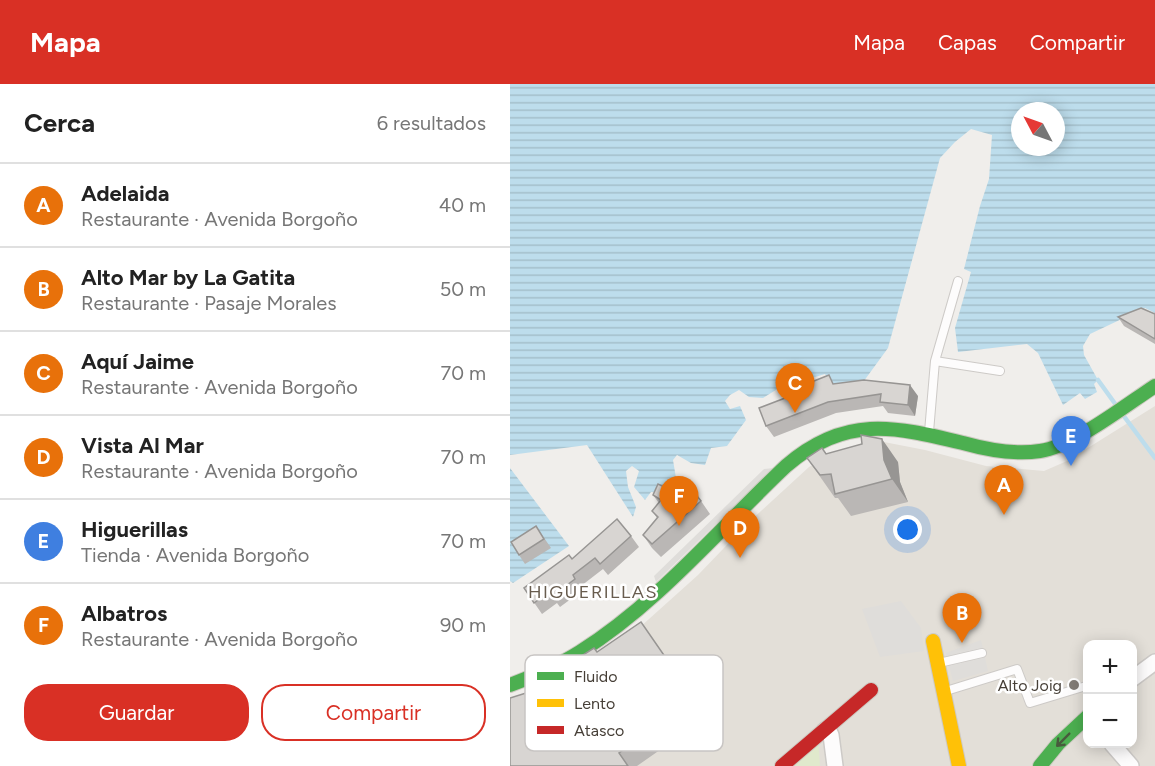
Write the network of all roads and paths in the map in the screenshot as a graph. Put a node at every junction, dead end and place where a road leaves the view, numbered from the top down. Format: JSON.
{"nodes":[{"id":1,"x":958,"y":281,"type":"dead end"},
{"id":2,"x":935,"y":361,"type":"junction"},
{"id":3,"x":1000,"y":372,"type":"dead end"},
{"id":4,"x":1155,"y":386,"type":"edge"},
{"id":5,"x":929,"y":434,"type":"junction"},
{"id":6,"x":933,"y":641,"type":"dead end"},
{"id":7,"x":982,"y":653,"type":"dead end"},
{"id":8,"x":576,"y":655,"type":"edge"},
{"id":9,"x":1155,"y":662,"type":"edge"},
{"id":10,"x":938,"y":663,"type":"junction"},
{"id":11,"x":1137,"y":675,"type":"edge"},
{"id":12,"x":525,"y":680,"type":"edge"},
{"id":13,"x":510,"y":685,"type":"edge"},
{"id":14,"x":1083,"y":688,"type":"edge"},
{"id":15,"x":871,"y":690,"type":"dead end"},
{"id":16,"x":944,"y":692,"type":"junction"},
{"id":17,"x":1083,"y":721,"type":"edge"},
{"id":18,"x":825,"y":730,"type":"junction"},
{"id":19,"x":1115,"y":748,"type":"edge"},
{"id":20,"x":782,"y":766,"type":"edge"},
{"id":21,"x":835,"y":766,"type":"edge"},
{"id":22,"x":959,"y":766,"type":"edge"},
{"id":23,"x":1040,"y":766,"type":"edge"},
{"id":24,"x":1131,"y":766,"type":"edge"}],
"edges":[{"from":1,"to":2,"type":"lane"},
{"from":2,"to":3,"type":"lane"},
{"from":2,"to":5,"type":"lane"},
{"from":4,"to":5,"type":"main road"},
{"from":5,"to":8,"type":"main road"},
{"from":6,"to":10,"type":"main road"},
{"from":7,"to":10,"type":"lane"},
{"from":9,"to":11,"type":"street"},
{"from":10,"to":16,"type":"main road"},
{"from":12,"to":13,"type":"main road"},
{"from":14,"to":16,"type":"lane"},
{"from":15,"to":18,"type":"main road"},
{"from":16,"to":22,"type":"main road"},
{"from":17,"to":23,"type":"main road","one_way":true},
{"from":18,"to":20,"type":"main road"},
{"from":18,"to":21,"type":"street"},
{"from":19,"to":24,"type":"street"}]}
